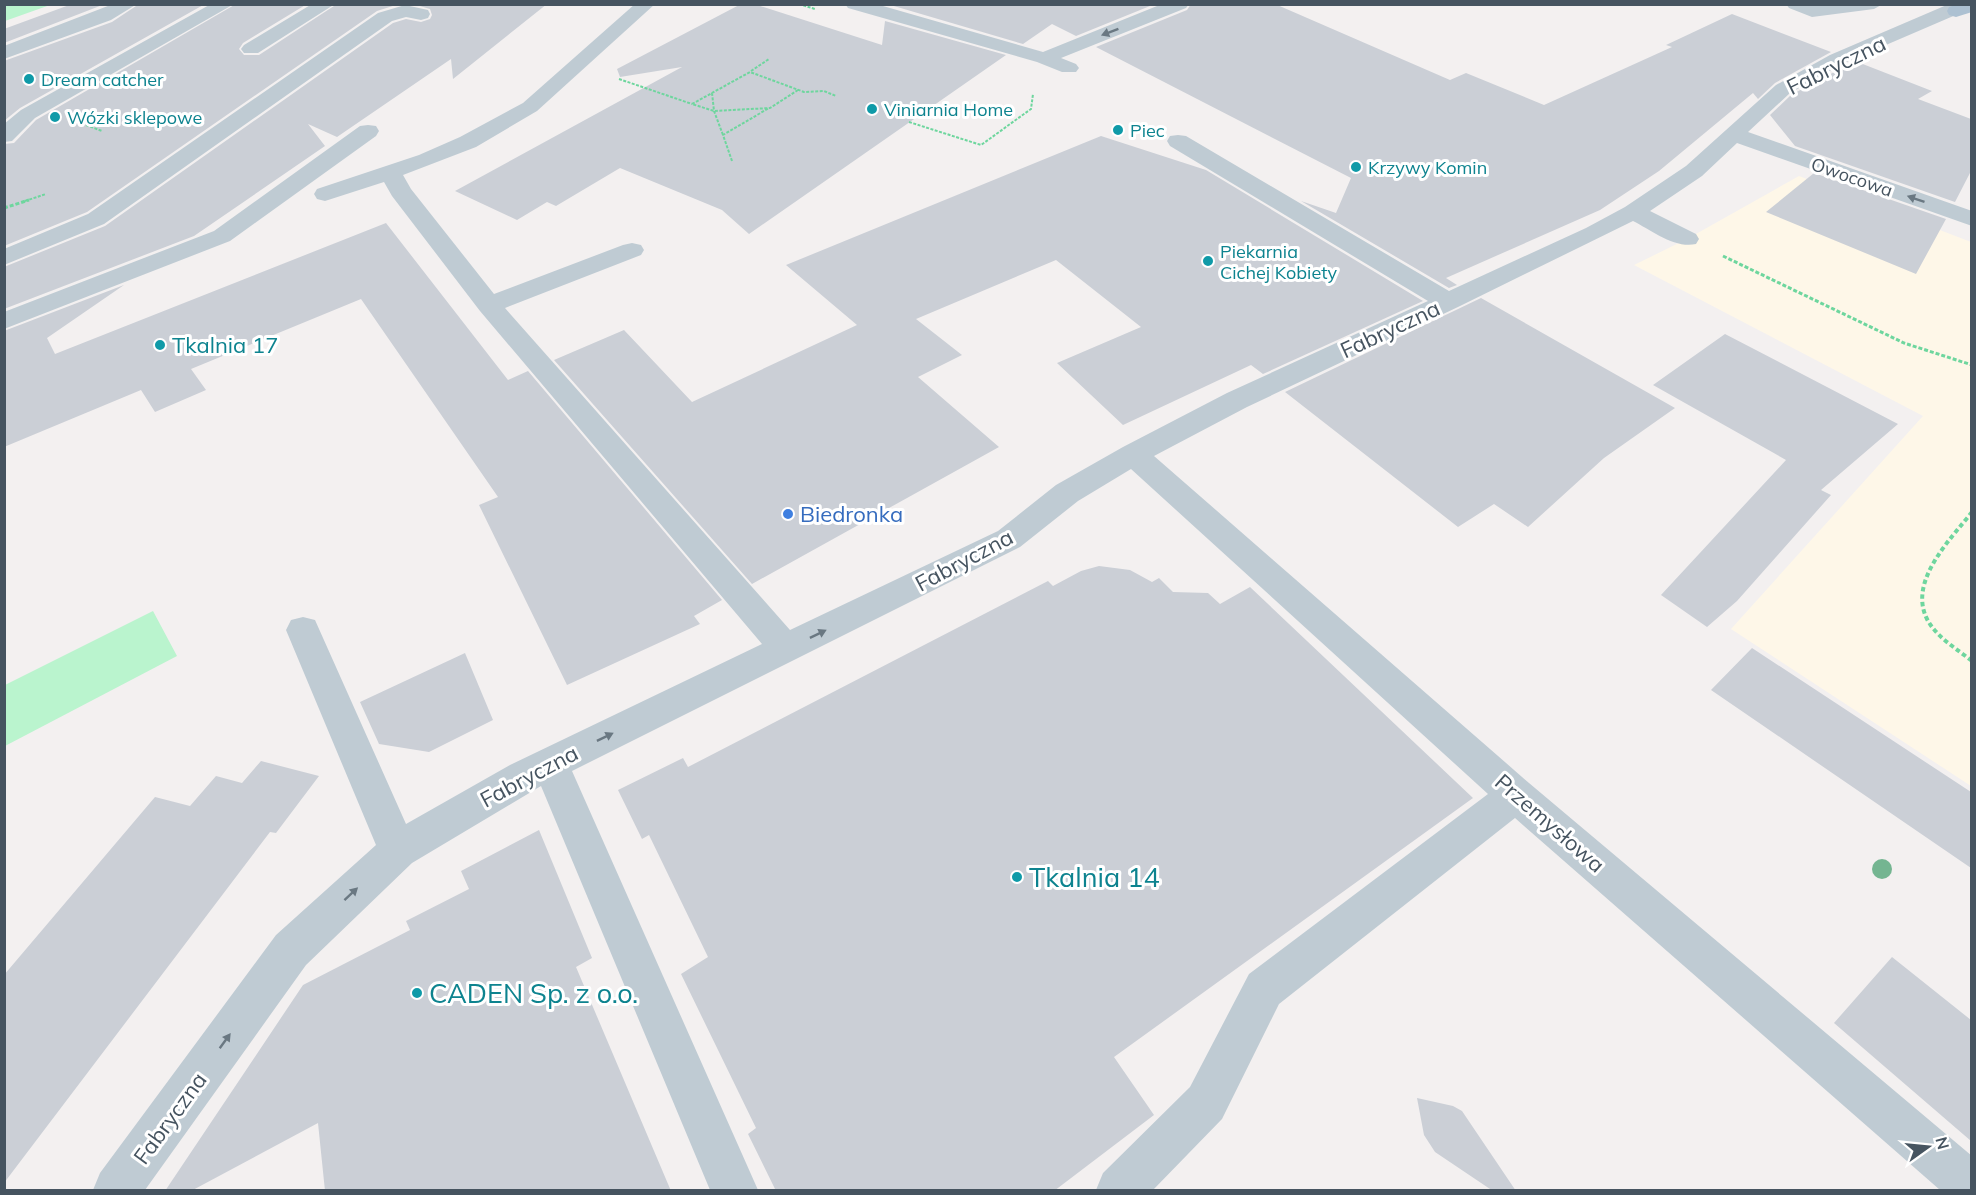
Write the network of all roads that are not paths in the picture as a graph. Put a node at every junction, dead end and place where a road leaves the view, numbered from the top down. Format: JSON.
{"nodes":[{"id":1,"x":128,"y":4,"type":"edge"},
{"id":2,"x":225,"y":4,"type":"edge"},
{"id":3,"x":326,"y":4,"type":"edge"},
{"id":4,"x":646,"y":4,"type":"edge"},
{"id":5,"x":854,"y":4,"type":"edge"},
{"id":6,"x":1795,"y":4,"type":"edge"},
{"id":7,"x":1874,"y":4,"type":"edge"},
{"id":8,"x":1172,"y":8,"type":"edge"},
{"id":9,"x":1948,"y":10,"type":"edge"},
{"id":10,"x":421,"y":14,"type":"dead end"},
{"id":11,"x":251,"y":50,"type":"dead end"},
{"id":12,"x":4,"y":53,"type":"edge"},
{"id":13,"x":1044,"y":58,"type":"junction"},
{"id":14,"x":1069,"y":68,"type":"dead end"},
{"id":15,"x":368,"y":131,"type":"dead end"},
{"id":16,"x":1732,"y":134,"type":"junction"},
{"id":17,"x":4,"y":136,"type":"edge"},
{"id":18,"x":1178,"y":141,"type":"dead end"},
{"id":19,"x":391,"y":173,"type":"junction"},
{"id":20,"x":326,"y":194,"type":"dead end"},
{"id":21,"x":1966,"y":210,"type":"edge"},
{"id":22,"x":1634,"y":212,"type":"junction"},
{"id":23,"x":1687,"y":239,"type":"road end"},
{"id":24,"x":632,"y":250,"type":"dead end"},
{"id":25,"x":4,"y":258,"type":"edge"},
{"id":26,"x":1449,"y":302,"type":"junction"},
{"id":27,"x":489,"y":305,"type":"junction"},
{"id":28,"x":4,"y":321,"type":"edge"},
{"id":29,"x":1133,"y":453,"type":"junction"},
{"id":30,"x":303,"y":630,"type":"dead end"},
{"id":31,"x":786,"y":650,"type":"junction"},
{"id":32,"x":550,"y":764,"type":"junction"},
{"id":33,"x":1516,"y":795,"type":"junction"},
{"id":34,"x":398,"y":850,"type":"junction"},
{"id":35,"x":1971,"y":1187,"type":"edge"},
{"id":36,"x":117,"y":1191,"type":"edge"},
{"id":37,"x":734,"y":1191,"type":"edge"},
{"id":38,"x":1120,"y":1191,"type":"edge"}],
"edges":[{"from":1,"to":12,"type":"street"},
{"from":2,"to":17,"type":"street"},
{"from":3,"to":11,"type":"street"},
{"from":4,"to":19,"type":"street"},
{"from":5,"to":13,"type":"street"},
{"from":6,"to":7,"type":"street"},
{"from":8,"to":13,"type":"street","one_way":true},
{"from":9,"to":16,"type":"street","name":"Fabryczna"},
{"from":10,"to":25,"type":"street"},
{"from":13,"to":14,"type":"street"},
{"from":15,"to":28,"type":"street"},
{"from":21,"to":16,"type":"street","name":"Owocowa","one_way":true},
{"from":16,"to":22,"type":"street","name":"Fabryczna"},
{"from":18,"to":26,"type":"street"},
{"from":19,"to":20,"type":"street"},
{"from":19,"to":27,"type":"street"},
{"from":22,"to":23,"type":"street"},
{"from":22,"to":26,"type":"street","name":"Fabryczna"},
{"from":24,"to":27,"type":"street"},
{"from":26,"to":29,"type":"street","name":"Fabryczna"},
{"from":27,"to":31,"type":"street"},
{"from":31,"to":29,"type":"street","name":"Fabryczna","one_way":true},
{"from":29,"to":33,"type":"street","name":"Przemysłowa"},
{"from":30,"to":34,"type":"street"},
{"from":32,"to":31,"type":"street","name":"Fabryczna","one_way":true},
{"from":32,"to":34,"type":"street","name":"Fabryczna"},
{"from":32,"to":37,"type":"street"},
{"from":33,"to":35,"type":"street","name":"Przemysłowa"},
{"from":33,"to":38,"type":"street"},
{"from":36,"to":34,"type":"street","name":"Fabryczna","one_way":true}]}
